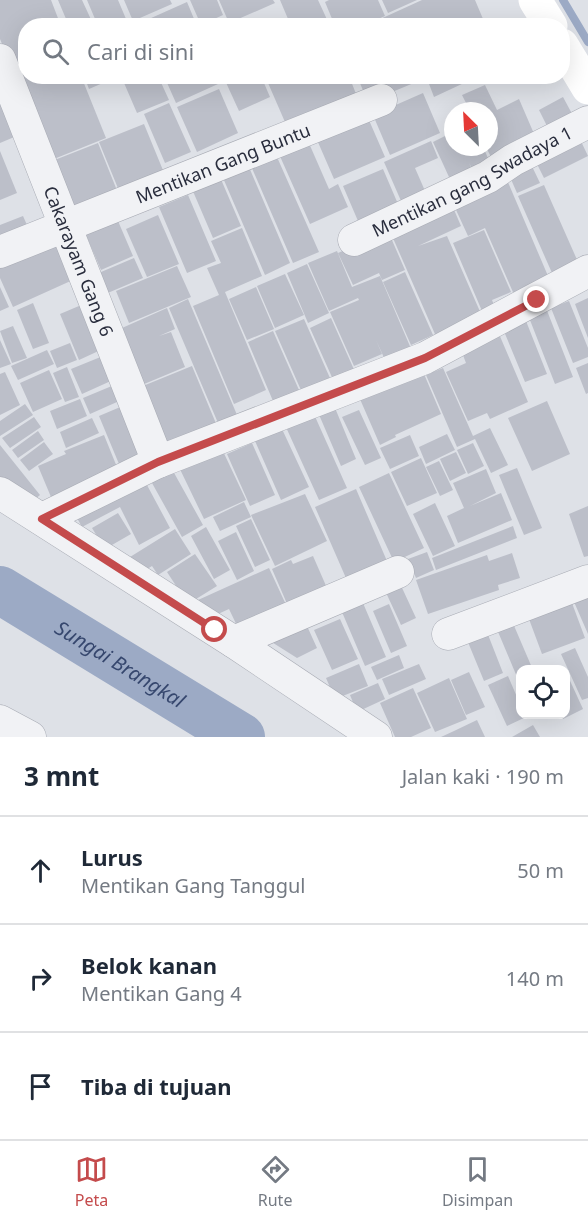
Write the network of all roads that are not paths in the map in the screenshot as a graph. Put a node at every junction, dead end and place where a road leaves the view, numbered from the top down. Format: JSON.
{"nodes":[{"id":1,"x":535,"y":0,"type":"edge"},
{"id":2,"x":546,"y":18,"type":"edge"},
{"id":3,"x":570,"y":58,"type":"edge"},
{"id":4,"x":0,"y":60,"type":"edge"},
{"id":5,"x":588,"y":88,"type":"edge"},
{"id":6,"x":381,"y":100,"type":"dead end"},
{"id":7,"x":588,"y":122,"type":"edge"},
{"id":8,"x":65,"y":226,"type":"junction"},
{"id":9,"x":354,"y":240,"type":"dead end"},
{"id":10,"x":0,"y":252,"type":"edge"},
{"id":11,"x":588,"y":271,"type":"edge"},
{"id":12,"x":158,"y":462,"type":"junction"},
{"id":13,"x":0,"y":493,"type":"edge"},
{"id":14,"x":42,"y":519,"type":"junction"},
{"id":15,"x":398,"y":572,"type":"dead end"},
{"id":16,"x":588,"y":581,"type":"edge"},
{"id":17,"x":448,"y":634,"type":"dead end"},
{"id":18,"x":234,"y":642,"type":"junction"},
{"id":19,"x":0,"y":721,"type":"edge"},
{"id":20,"x":30,"y":737,"type":"edge"},
{"id":21,"x":376,"y":737,"type":"edge"}],
"edges":[{"from":1,"to":2,"type":"main road"},
{"from":3,"to":5,"type":"main road"},
{"from":4,"to":8,"type":"street","name":"Cakarayam Gang 6"},
{"from":6,"to":8,"type":"street","name":"Mentikan Gang Buntu"},
{"from":7,"to":9,"type":"street","name":"Mentikan gang Swadaya 1"},
{"from":8,"to":10,"type":"street"},
{"from":8,"to":12,"type":"street","name":"Cakarayam Gang 6"},
{"from":11,"to":12,"type":"street"},
{"from":12,"to":14,"type":"street"},
{"from":13,"to":14,"type":"street"},
{"from":14,"to":18,"type":"street"},
{"from":15,"to":18,"type":"street"},
{"from":16,"to":17,"type":"street"},
{"from":18,"to":21,"type":"street"},
{"from":19,"to":20,"type":"street"}]}
